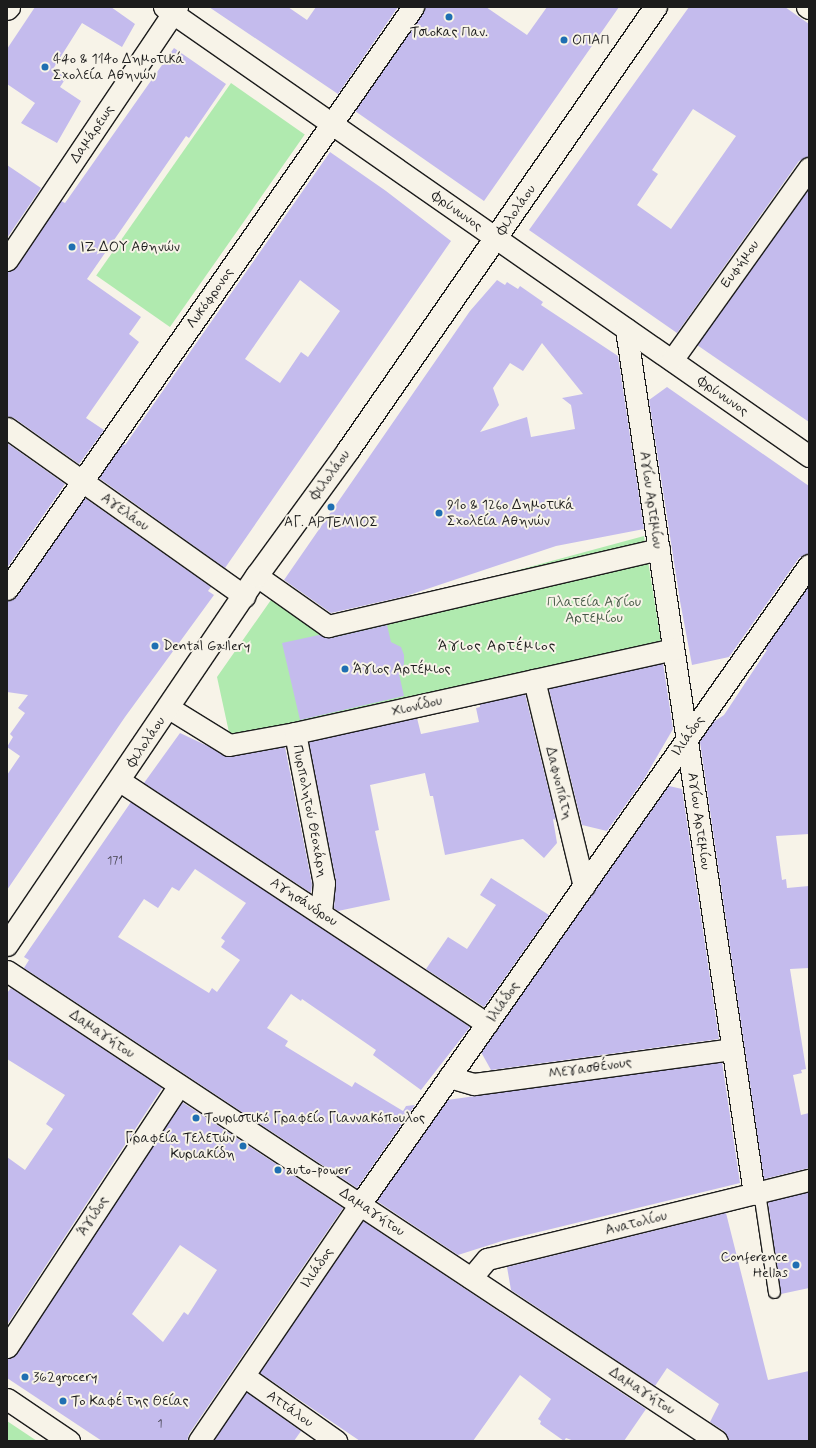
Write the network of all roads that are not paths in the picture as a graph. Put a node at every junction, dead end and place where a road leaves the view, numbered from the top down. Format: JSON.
{"nodes":[{"id":1,"x":9,"y":7,"type":"edge"},
{"id":2,"x":413,"y":7,"type":"edge"},
{"id":3,"x":656,"y":7,"type":"edge"},
{"id":4,"x":7,"y":9,"type":"edge"},
{"id":5,"x":172,"y":9,"type":"edge"},
{"id":6,"x":332,"y":125,"type":"junction"},
{"id":7,"x":809,"y":168,"type":"edge"},
{"id":8,"x":496,"y":238,"type":"junction"},
{"id":9,"x":7,"y":260,"type":"edge"},
{"id":10,"x":626,"y":329,"type":"junction"},
{"id":11,"x":672,"y":360,"type":"junction"},
{"id":12,"x":7,"y":428,"type":"edge"},
{"id":13,"x":809,"y":456,"type":"edge"},
{"id":14,"x":82,"y":481,"type":"junction"},
{"id":15,"x":658,"y":549,"type":"junction"},
{"id":16,"x":809,"y":565,"type":"edge"},
{"id":17,"x":257,"y":576,"type":"junction"},
{"id":18,"x":7,"y":589,"type":"edge"},
{"id":19,"x":244,"y":596,"type":"junction"},
{"id":20,"x":673,"y":649,"type":"junction"},
{"id":21,"x":534,"y":680,"type":"junction"},
{"id":22,"x":169,"y":708,"type":"junction"},
{"id":23,"x":295,"y":733,"type":"junction"},
{"id":24,"x":686,"y":738,"type":"junction"},
{"id":25,"x":120,"y":781,"type":"junction"},
{"id":26,"x":584,"y":886,"type":"junction"},
{"id":27,"x":320,"y":913,"type":"junction"},
{"id":28,"x":7,"y":945,"type":"edge"},
{"id":29,"x":7,"y":971,"type":"edge"},
{"id":30,"x":487,"y":1024,"type":"junction"},
{"id":31,"x":732,"y":1049,"type":"junction"},
{"id":32,"x":449,"y":1077,"type":"junction"},
{"id":33,"x":179,"y":1085,"type":"junction"},
{"id":34,"x":809,"y":1180,"type":"edge"},
{"id":35,"x":756,"y":1193,"type":"junction"},
{"id":36,"x":360,"y":1204,"type":"junction"},
{"id":37,"x":471,"y":1278,"type":"junction"},
{"id":38,"x":774,"y":1292,"type":"dead end"},
{"id":39,"x":7,"y":1347,"type":"edge"},
{"id":40,"x":244,"y":1376,"type":"junction"},
{"id":41,"x":7,"y":1399,"type":"edge"},
{"id":42,"x":69,"y":1441,"type":"edge"},
{"id":43,"x":199,"y":1441,"type":"edge"},
{"id":44,"x":336,"y":1441,"type":"edge"},
{"id":45,"x":717,"y":1441,"type":"edge"}],
"edges":[{"from":1,"to":4,"type":"street"},
{"from":2,"to":6,"type":"street","name":"Λυκόφρονος"},
{"from":3,"to":8,"type":"main road","name":"Φιλολάου"},
{"from":5,"to":6,"type":"street","name":"Φρύνωνος"},
{"from":5,"to":9,"type":"street","name":"Δαμάρεως"},
{"from":6,"to":8,"type":"street","name":"Φρύνωνος"},
{"from":6,"to":14,"type":"street","name":"Λυκόφρονος"},
{"from":7,"to":11,"type":"street","name":"Ευφήμου"},
{"from":8,"to":10,"type":"street","name":"Φρύνωνος"},
{"from":8,"to":17,"type":"main road","name":"Φιλολάου"},
{"from":10,"to":11,"type":"street","name":"Φρύνωνος"},
{"from":10,"to":15,"type":"street","name":"Αγίου Αρτεμίου"},
{"from":11,"to":13,"type":"street","name":"Φρύνωνος"},
{"from":12,"to":14,"type":"street","name":"Αγελάου"},
{"from":14,"to":18,"type":"street","name":"Λυκόφρονος"},
{"from":14,"to":19,"type":"street","name":"Αγελάου"},
{"from":15,"to":17,"type":"street"},
{"from":15,"to":20,"type":"street","name":"Αγίου Αρτεμίου"},
{"from":16,"to":24,"type":"street","name":"Ιλιάδος"},
{"from":17,"to":19,"type":"main road","name":"Φιλολάου"},
{"from":19,"to":22,"type":"main road","name":"Φιλολάου"},
{"from":20,"to":21,"type":"street","name":"Χιονίδου"},
{"from":20,"to":24,"type":"street","name":"Αγίου Αρτεμίου"},
{"from":21,"to":23,"type":"street","name":"Χιονίδου"},
{"from":21,"to":26,"type":"street","name":"Δαφνοπάτη"},
{"from":22,"to":23,"type":"street","name":"Χιονίδου"},
{"from":22,"to":25,"type":"main road","name":"Φιλολάου"},
{"from":23,"to":27,"type":"street","name":"Πυρπολητού Θεοχάρη"},
{"from":24,"to":26,"type":"street","name":"Ιλιάδος"},
{"from":24,"to":31,"type":"street","name":"Αγίου Αρτεμίου"},
{"from":25,"to":27,"type":"street","name":"Αγησάνδρου"},
{"from":25,"to":28,"type":"main road","name":"Φιλολάου"},
{"from":26,"to":30,"type":"street","name":"Ιλιάδος"},
{"from":27,"to":30,"type":"street","name":"Αγησάνδρου"},
{"from":29,"to":33,"type":"street","name":"Δαμαγήτου"},
{"from":30,"to":32,"type":"street","name":"Ιλιάδος"},
{"from":31,"to":32,"type":"street","name":"Μεγασθένους"},
{"from":31,"to":35,"type":"street","name":"Αγίου Αρτεμίου"},
{"from":32,"to":36,"type":"street","name":"Ιλιάδος"},
{"from":33,"to":36,"type":"street","name":"Δαμαγήτου"},
{"from":33,"to":39,"type":"street","name":"Άγιδος"},
{"from":34,"to":35,"type":"street","name":"Ανατολίου"},
{"from":35,"to":37,"type":"street","name":"Ανατολίου"},
{"from":35,"to":38,"type":"lane"},
{"from":36,"to":37,"type":"street","name":"Δαμαγήτου"},
{"from":36,"to":40,"type":"street","name":"Ιλιάδος"},
{"from":37,"to":45,"type":"street","name":"Δαμαγήτου"},
{"from":40,"to":43,"type":"street","name":"Ιλιάδος"},
{"from":40,"to":44,"type":"street","name":"Αττάλου"},
{"from":41,"to":42,"type":"street"}]}
